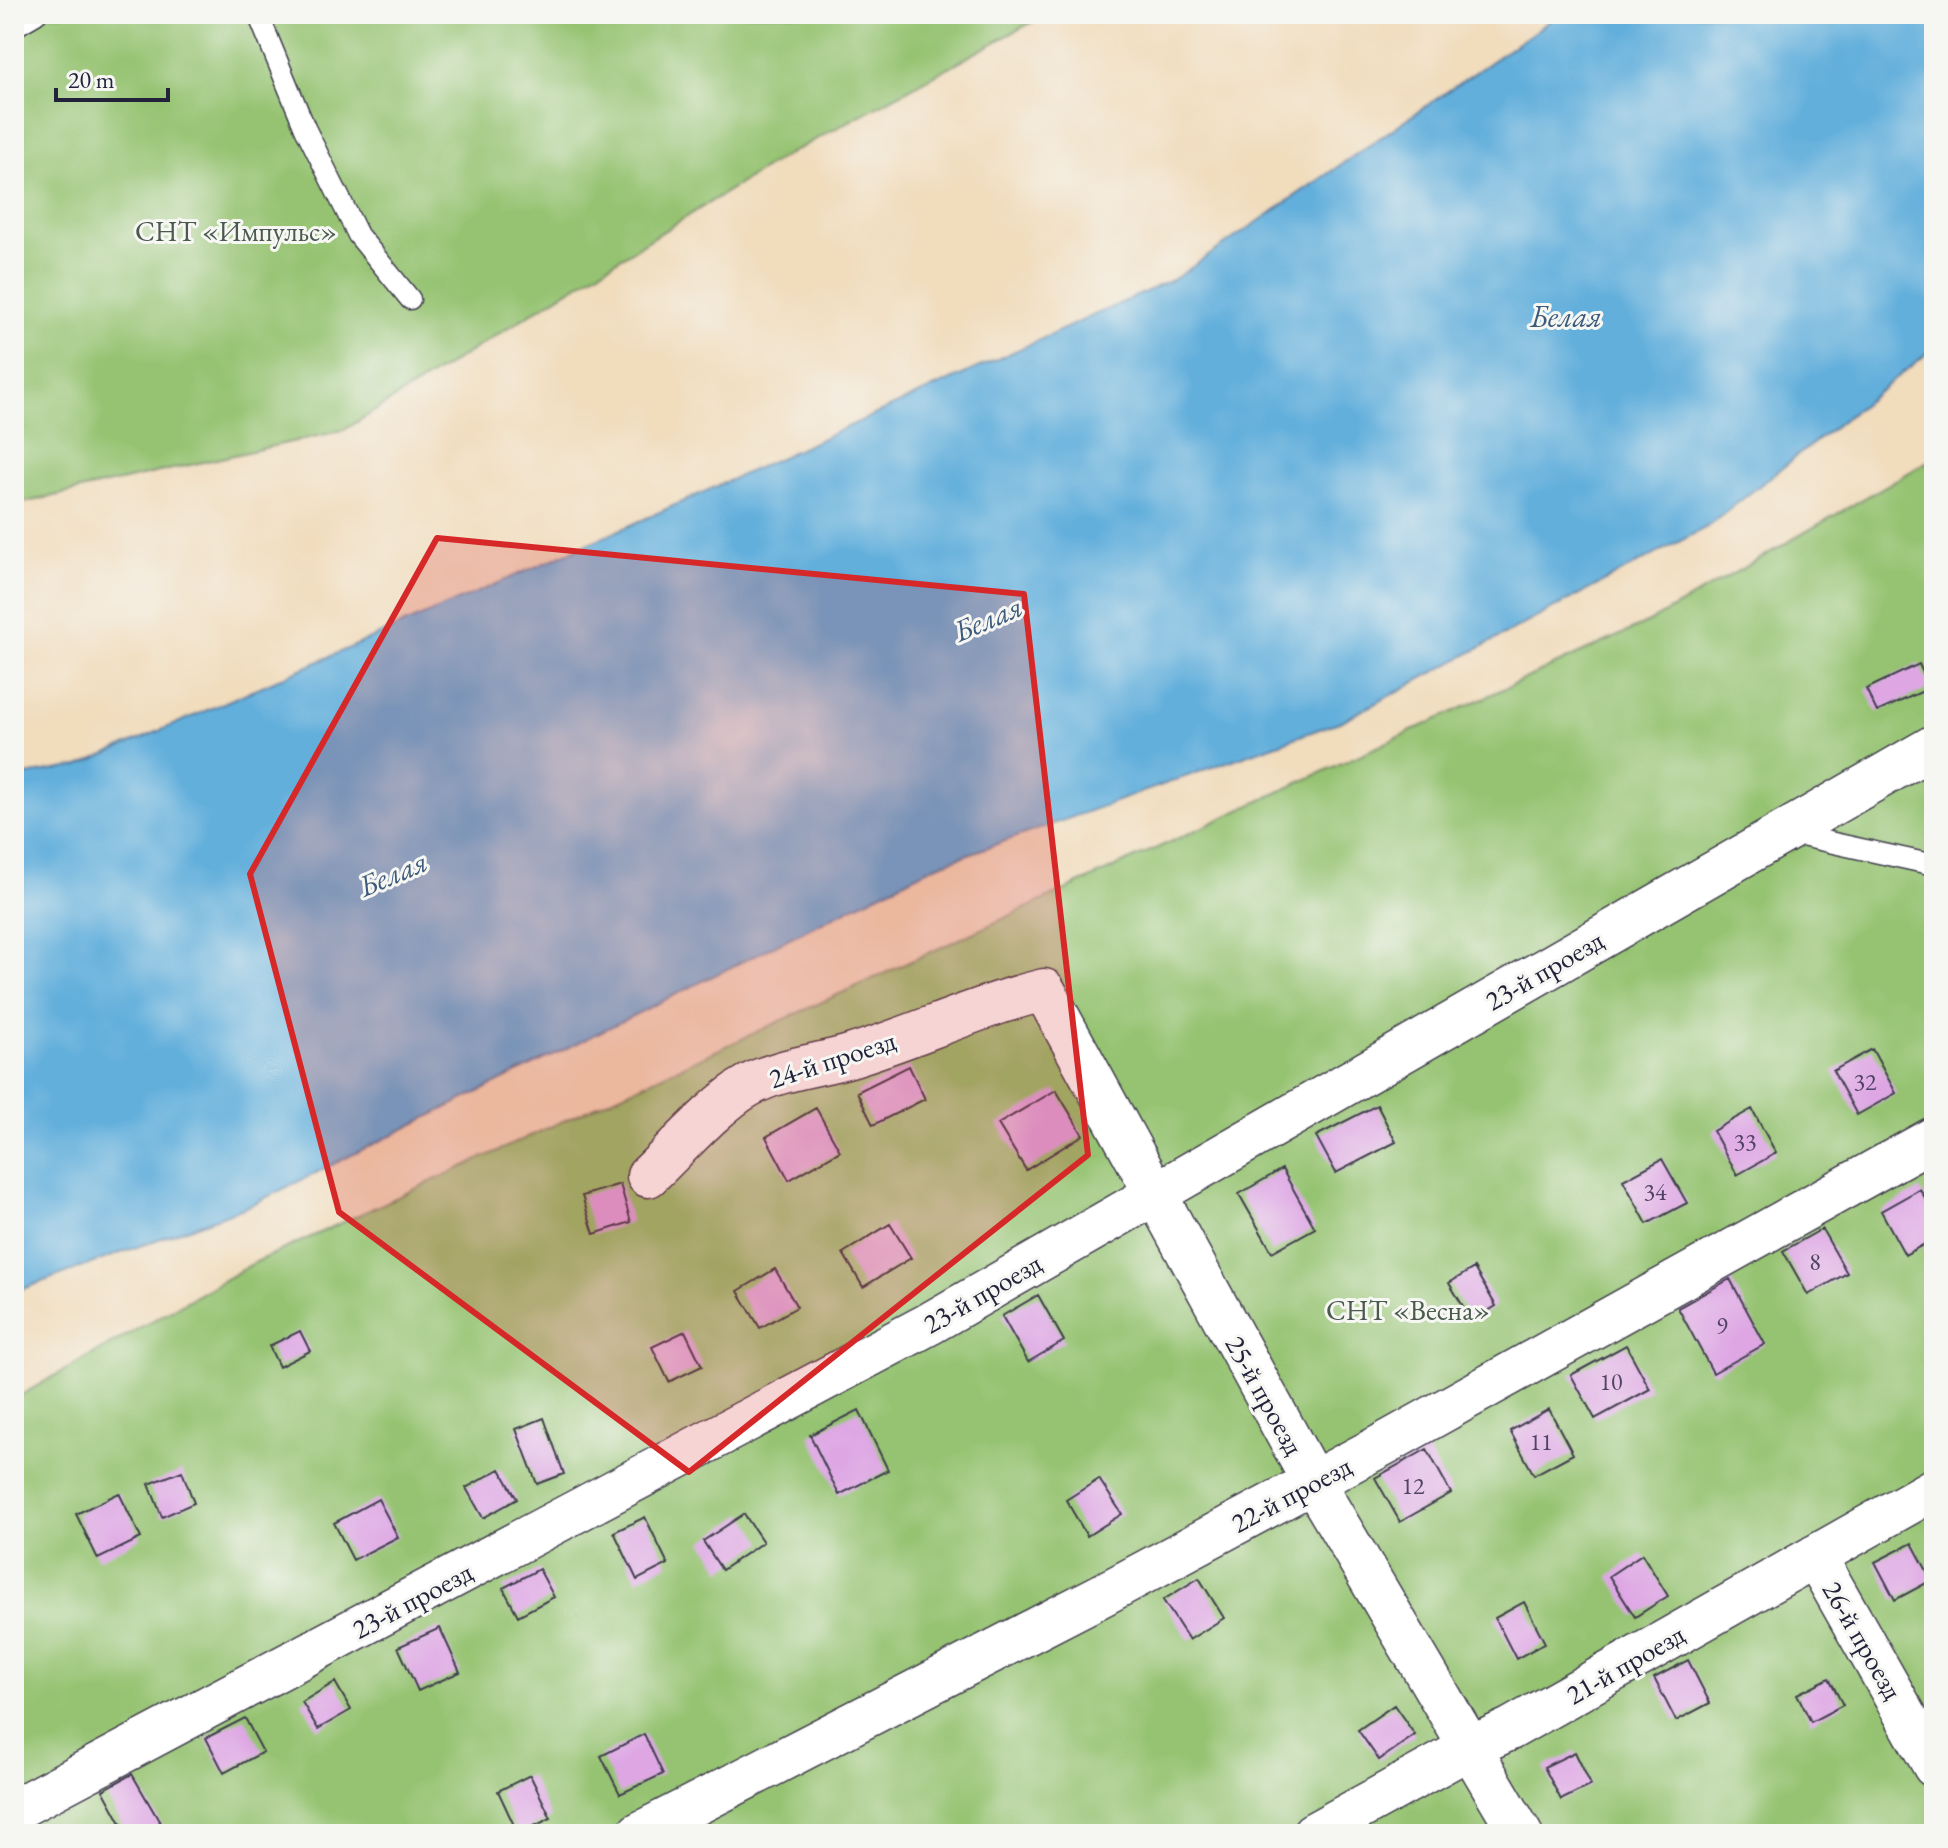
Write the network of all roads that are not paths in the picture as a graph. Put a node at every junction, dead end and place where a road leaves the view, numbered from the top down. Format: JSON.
{"nodes":[{"id":1,"x":36,"y":14,"type":"edge"},
{"id":2,"x":258,"y":14,"type":"edge"},
{"id":3,"x":14,"y":27,"type":"edge"},
{"id":4,"x":410,"y":299,"type":"dead end"},
{"id":5,"x":1934,"y":746,"type":"edge"},
{"id":6,"x":1784,"y":832,"type":"junction"},
{"id":7,"x":1934,"y":865,"type":"edge"},
{"id":8,"x":1044,"y":990,"type":"joint"},
{"id":9,"x":1934,"y":1138,"type":"edge"},
{"id":10,"x":648,"y":1176,"type":"dead end"},
{"id":11,"x":1154,"y":1193,"type":"junction"},
{"id":12,"x":1313,"y":1482,"type":"junction"},
{"id":13,"x":1934,"y":1489,"type":"edge"},
{"id":14,"x":1815,"y":1556,"type":"junction"},
{"id":15,"x":1471,"y":1747,"type":"junction"},
{"id":16,"x":1934,"y":1766,"type":"edge"},
{"id":17,"x":14,"y":1810,"type":"edge"},
{"id":18,"x":638,"y":1834,"type":"edge"},
{"id":19,"x":1313,"y":1834,"type":"edge"},
{"id":20,"x":1521,"y":1834,"type":"edge"}],
"edges":[{"from":1,"to":3,"type":"lane"},
{"from":2,"to":4,"type":"lane"},
{"from":5,"to":6,"type":"street","name":"23-й проезд"},
{"from":6,"to":7,"type":"lane"},
{"from":6,"to":11,"type":"street","name":"23-й проезд"},
{"from":8,"to":10,"type":"street","name":"24-й проезд"},
{"from":8,"to":11,"type":"street","name":"25-й проезд"},
{"from":9,"to":12,"type":"street","name":"22-й проезд"},
{"from":11,"to":12,"type":"street","name":"25-й проезд"},
{"from":11,"to":17,"type":"street","name":"23-й проезд"},
{"from":12,"to":15,"type":"street","name":"25-й проезд"},
{"from":12,"to":18,"type":"street","name":"22-й проезд"},
{"from":13,"to":14,"type":"street","name":"21-й проезд"},
{"from":14,"to":15,"type":"street","name":"21-й проезд"},
{"from":14,"to":16,"type":"street","name":"26-й проезд"},
{"from":15,"to":19,"type":"street","name":"21-й проезд"},
{"from":15,"to":20,"type":"street","name":"25-й проезд"}]}
